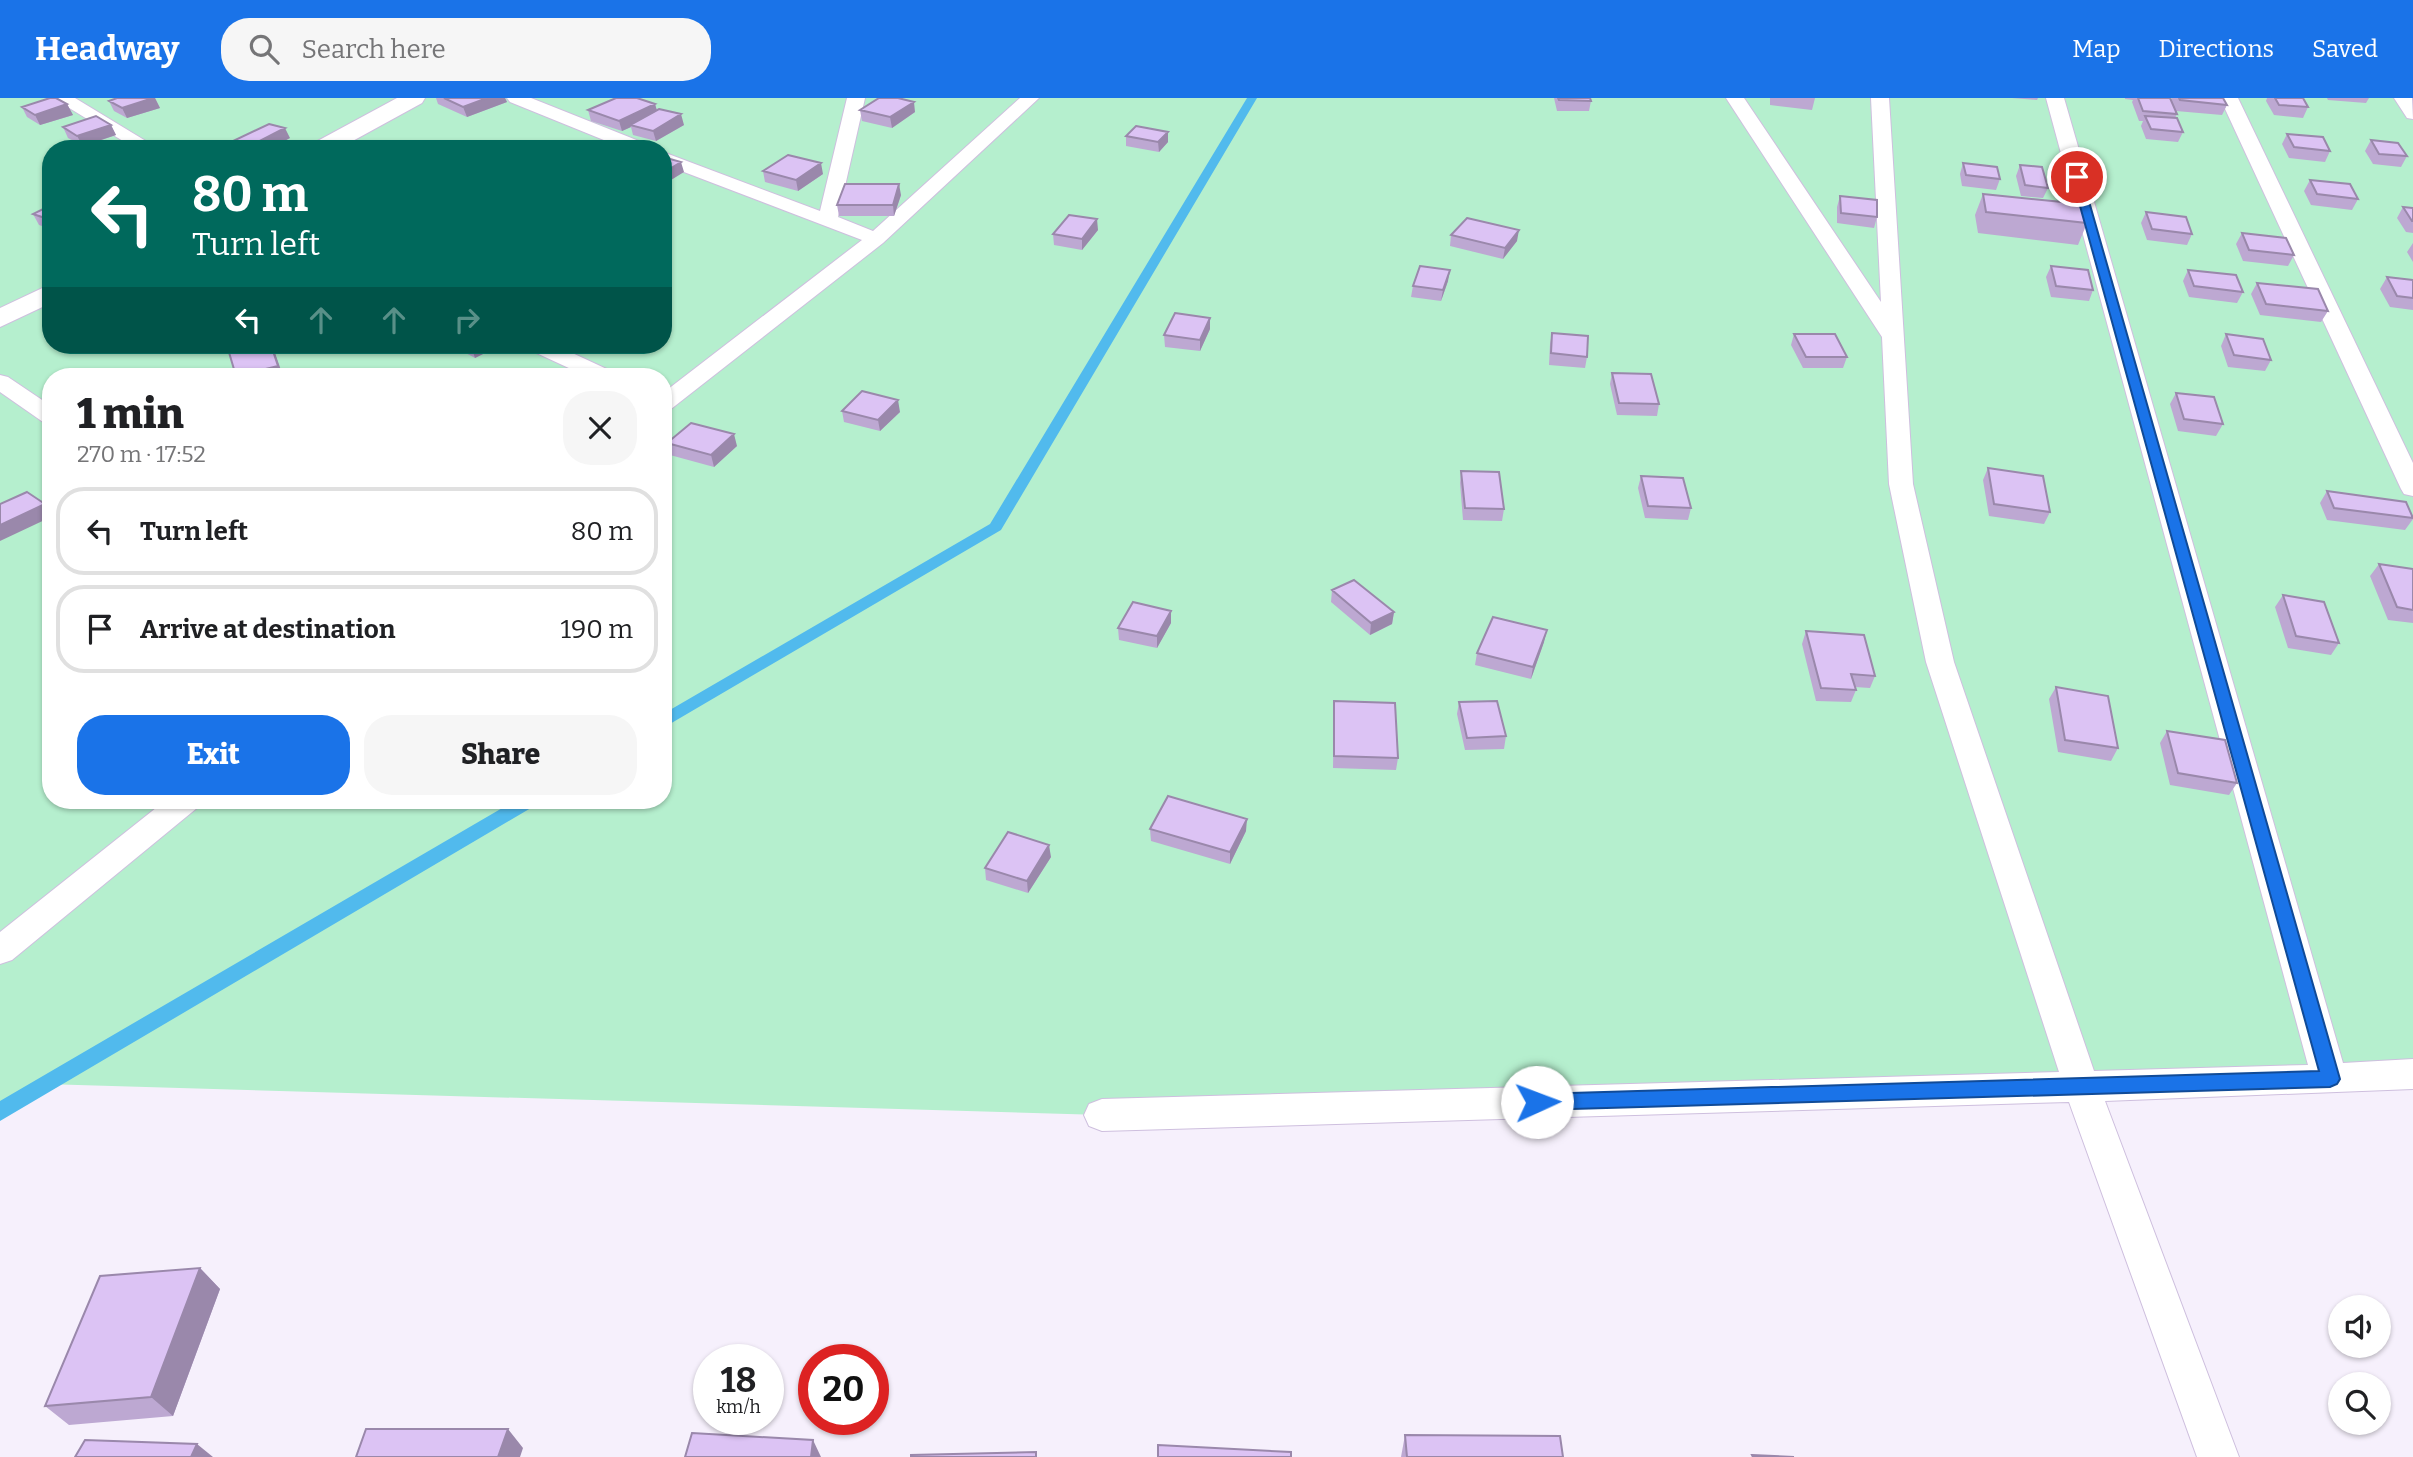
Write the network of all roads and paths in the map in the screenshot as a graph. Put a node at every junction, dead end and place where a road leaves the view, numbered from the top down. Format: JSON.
{"nodes":[{"id":1,"x":62,"y":98,"type":"edge"},
{"id":2,"x":414,"y":98,"type":"edge"},
{"id":3,"x":516,"y":98,"type":"edge"},
{"id":4,"x":856,"y":98,"type":"edge"},
{"id":5,"x":1030,"y":98,"type":"edge"},
{"id":6,"x":1735,"y":98,"type":"edge"},
{"id":7,"x":1880,"y":98,"type":"edge"},
{"id":8,"x":2055,"y":98,"type":"edge"},
{"id":9,"x":2229,"y":98,"type":"edge"},
{"id":10,"x":2403,"y":98,"type":"edge"},
{"id":11,"x":2413,"y":114,"type":"edge"},
{"id":12,"x":134,"y":140,"type":"edge"},
{"id":13,"x":337,"y":140,"type":"edge"},
{"id":14,"x":621,"y":140,"type":"edge"},
{"id":15,"x":672,"y":161,"type":"edge"},
{"id":16,"x":827,"y":222,"type":"junction"},
{"id":17,"x":876,"y":239,"type":"junction"},
{"id":18,"x":42,"y":297,"type":"edge"},
{"id":19,"x":0,"y":319,"type":"edge"},
{"id":20,"x":1892,"y":336,"type":"junction"},
{"id":21,"x":557,"y":354,"type":"edge"},
{"id":22,"x":586,"y":368,"type":"edge"},
{"id":23,"x":0,"y":382,"type":"edge"},
{"id":24,"x":672,"y":397,"type":"edge"},
{"id":25,"x":42,"y":411,"type":"edge"},
{"id":26,"x":2413,"y":489,"type":"edge"},
{"id":27,"x":175,"y":809,"type":"edge"},
{"id":28,"x":0,"y":951,"type":"edge"},
{"id":29,"x":2413,"y":1074,"type":"edge"},
{"id":30,"x":2330,"y":1079,"type":"junction"},
{"id":31,"x":2081,"y":1085,"type":"junction"},
{"id":32,"x":1102,"y":1115,"type":"dead end"},
{"id":33,"x":2218,"y":1457,"type":"edge"}],
"edges":[{"from":1,"to":12,"type":"lane"},
{"from":2,"to":13,"type":"street"},
{"from":3,"to":14,"type":"lane"},
{"from":4,"to":16,"type":"lane"},
{"from":5,"to":17,"type":"lane"},
{"from":6,"to":20,"type":"lane"},
{"from":7,"to":20,"type":"lane"},
{"from":8,"to":30,"type":"lane"},
{"from":9,"to":26,"type":"lane"},
{"from":10,"to":11,"type":"lane"},
{"from":15,"to":16,"type":"lane"},
{"from":16,"to":17,"type":"lane"},
{"from":17,"to":24,"type":"lane"},
{"from":18,"to":19,"type":"street"},
{"from":20,"to":31,"type":"lane"},
{"from":21,"to":22,"type":"lane"},
{"from":23,"to":25,"type":"lane"},
{"from":27,"to":28,"type":"lane"},
{"from":29,"to":30,"type":"lane"},
{"from":30,"to":31,"type":"lane"},
{"from":31,"to":32,"type":"lane"},
{"from":31,"to":33,"type":"lane"}]}
